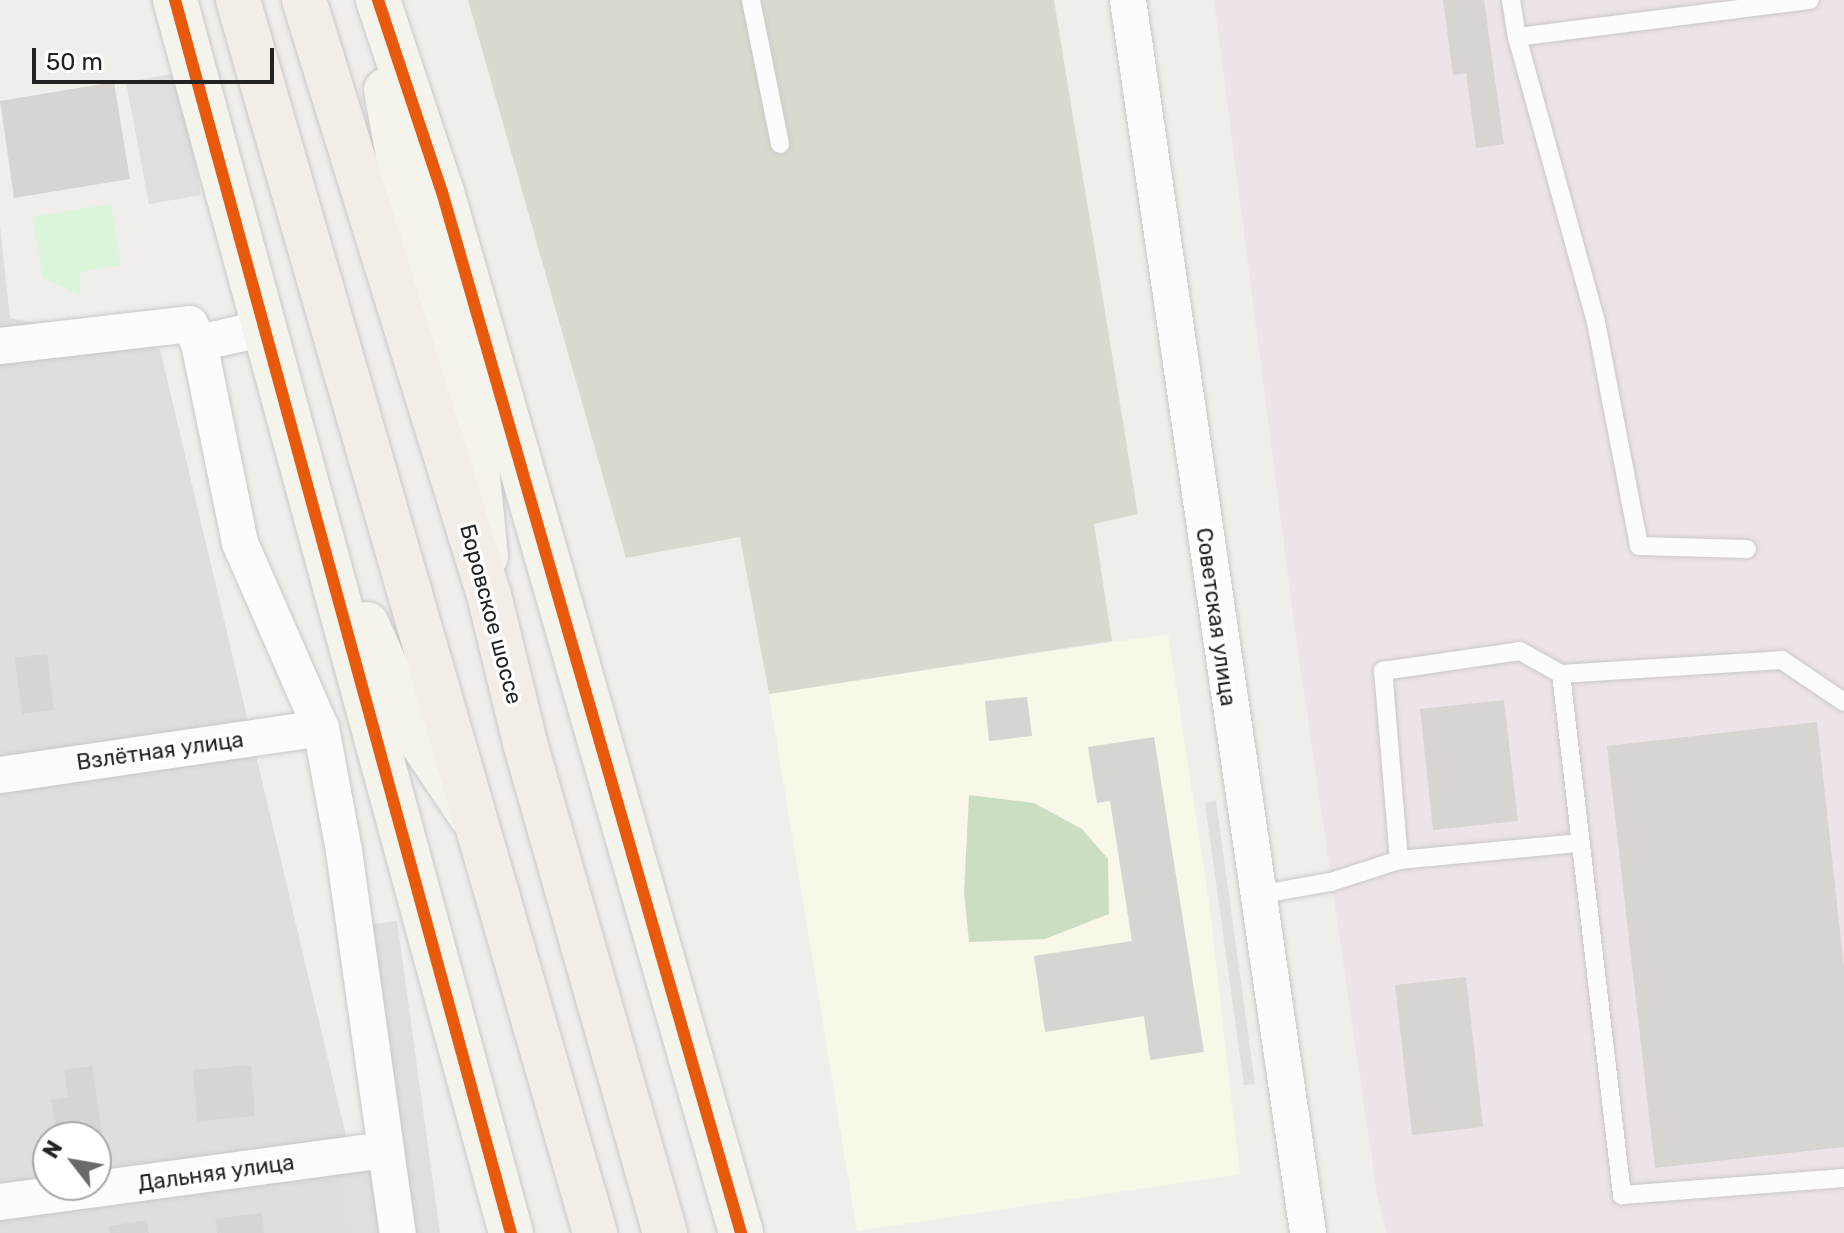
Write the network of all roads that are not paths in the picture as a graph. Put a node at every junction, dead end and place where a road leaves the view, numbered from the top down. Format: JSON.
{"nodes":[{"id":1,"x":175,"y":0,"type":"edge"},
{"id":2,"x":238,"y":0,"type":"edge"},
{"id":3,"x":304,"y":0,"type":"edge"},
{"id":4,"x":371,"y":0,"type":"edge"},
{"id":5,"x":378,"y":0,"type":"edge"},
{"id":6,"x":751,"y":0,"type":"edge"},
{"id":7,"x":1128,"y":0,"type":"edge"},
{"id":8,"x":1511,"y":0,"type":"edge"},
{"id":9,"x":1810,"y":0,"type":"edge"},
{"id":10,"x":1517,"y":37,"type":"junction"},
{"id":11,"x":780,"y":144,"type":"dead end"},
{"id":12,"x":261,"y":329,"type":"junction"},
{"id":13,"x":199,"y":343,"type":"junction"},
{"id":14,"x":1,"y":344,"type":"edge"},
{"id":15,"x":320,"y":520,"type":"junction"},
{"id":16,"x":1747,"y":549,"type":"dead end"},
{"id":17,"x":489,"y":595,"type":"junction"},
{"id":18,"x":1561,"y":674,"type":"junction"},
{"id":19,"x":1844,"y":702,"type":"edge"},
{"id":20,"x":321,"y":728,"type":"junction"},
{"id":21,"x":0,"y":775,"type":"edge"},
{"id":22,"x":483,"y":834,"type":"junction"},
{"id":23,"x":1580,"y":843,"type":"junction"},
{"id":24,"x":1399,"y":860,"type":"junction"},
{"id":25,"x":1257,"y":895,"type":"junction"},
{"id":26,"x":385,"y":1150,"type":"junction"},
{"id":27,"x":1844,"y":1178,"type":"edge"},
{"id":28,"x":0,"y":1202,"type":"edge"},
{"id":29,"x":398,"y":1233,"type":"edge"},
{"id":30,"x":511,"y":1233,"type":"edge"},
{"id":31,"x":595,"y":1233,"type":"edge"},
{"id":32,"x":665,"y":1233,"type":"edge"},
{"id":33,"x":741,"y":1233,"type":"edge"},
{"id":34,"x":1308,"y":1233,"type":"edge"}],
"edges":[{"from":1,"to":12,"type":"street"},
{"from":2,"to":22,"type":"main road"},
{"from":3,"to":17,"type":"main road","name":"Боровское шоссе"},
{"from":4,"to":17,"type":"street"},
{"from":5,"to":33,"type":"street"},
{"from":6,"to":11,"type":"lane"},
{"from":7,"to":25,"type":"street","name":"Советская улица"},
{"from":8,"to":10,"type":"lane"},
{"from":9,"to":10,"type":"lane"},
{"from":10,"to":16,"type":"lane"},
{"from":12,"to":13,"type":"street"},
{"from":12,"to":15,"type":"street"},
{"from":13,"to":14,"type":"street"},
{"from":13,"to":20,"type":"street"},
{"from":15,"to":22,"type":"street"},
{"from":15,"to":30,"type":"street"},
{"from":17,"to":32,"type":"main road","name":"Боровское шоссе"},
{"from":18,"to":19,"type":"lane"},
{"from":18,"to":23,"type":"lane"},
{"from":18,"to":24,"type":"lane"},
{"from":20,"to":21,"type":"street","name":"Взлётная улица"},
{"from":20,"to":26,"type":"street"},
{"from":22,"to":31,"type":"main road"},
{"from":23,"to":24,"type":"lane"},
{"from":23,"to":27,"type":"lane"},
{"from":24,"to":25,"type":"lane"},
{"from":25,"to":34,"type":"street","name":"Советская улица"},
{"from":26,"to":28,"type":"street","name":"Дальняя улица"},
{"from":26,"to":29,"type":"street"}]}
